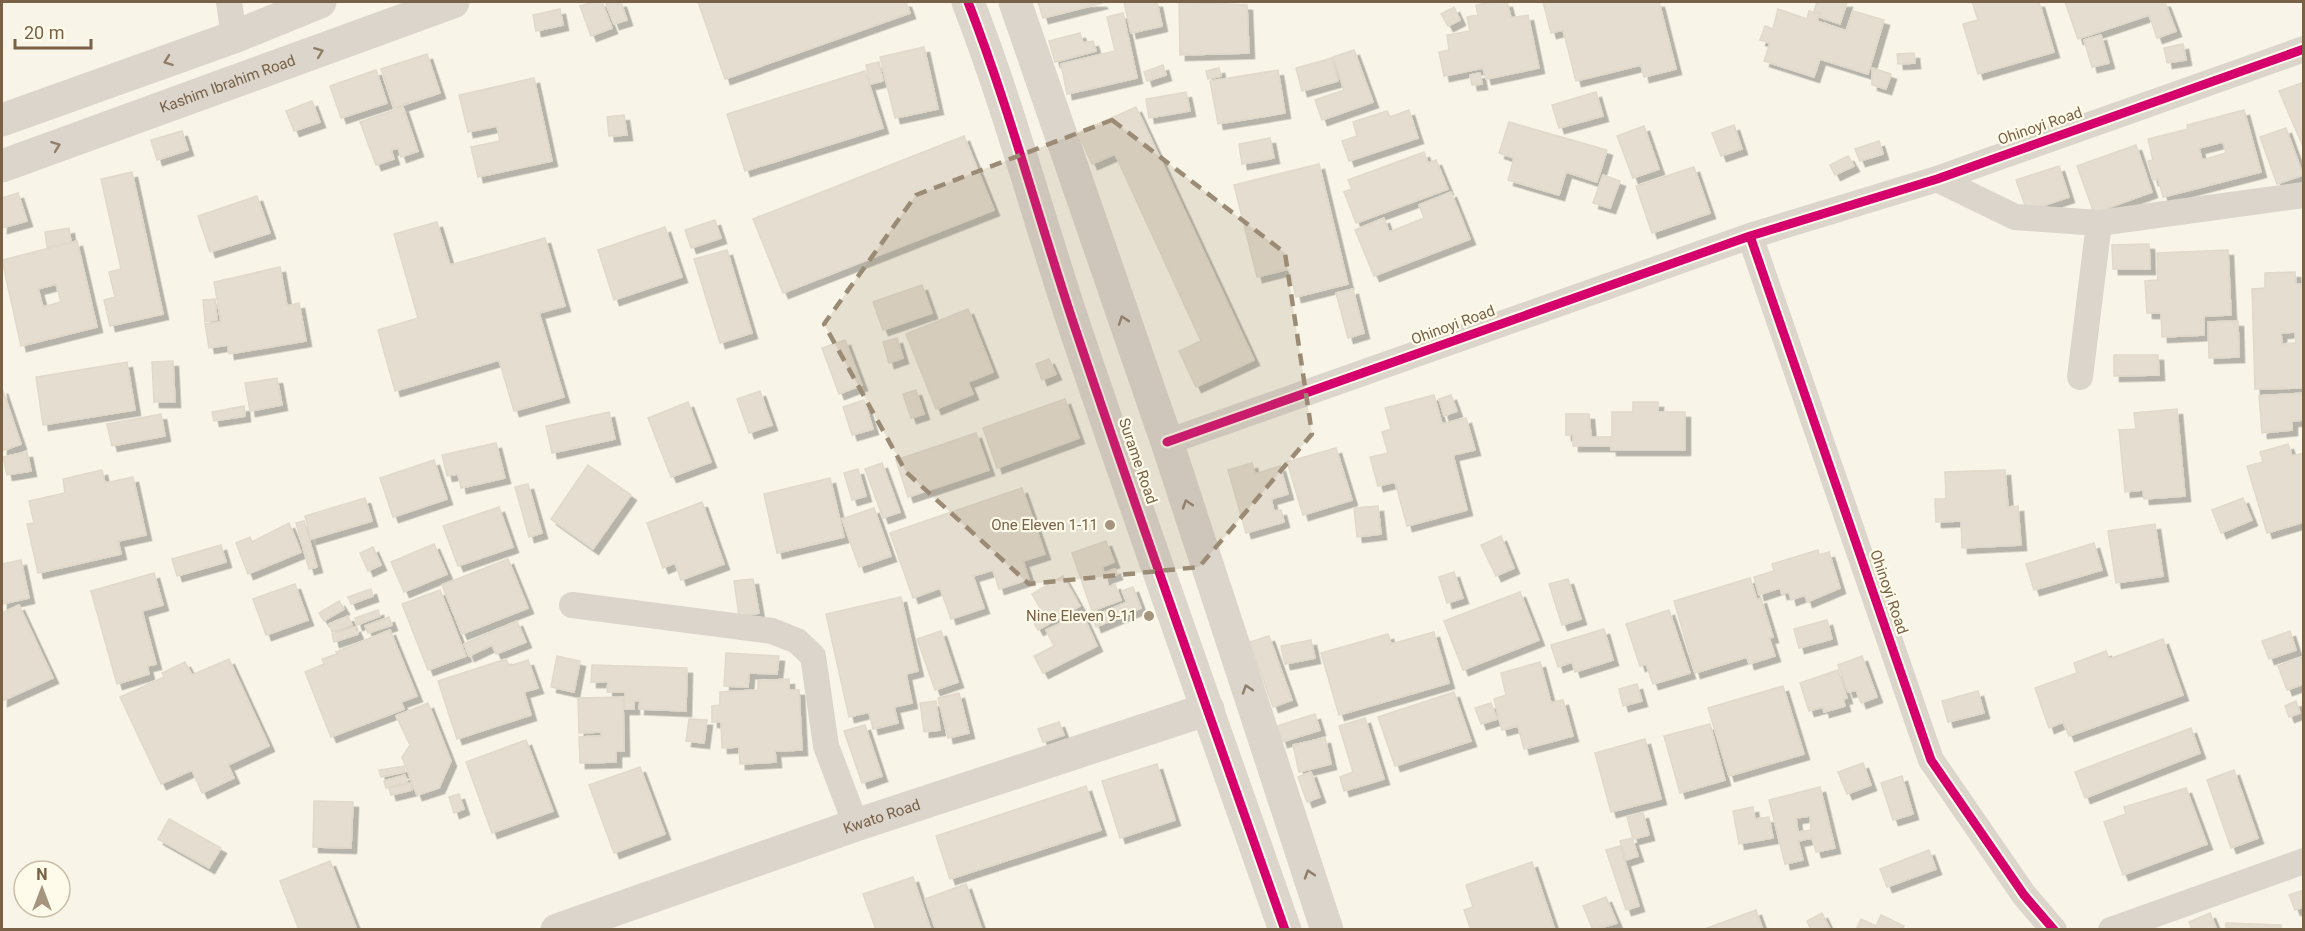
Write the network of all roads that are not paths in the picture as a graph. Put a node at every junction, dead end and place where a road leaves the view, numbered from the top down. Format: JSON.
{"nodes":[{"id":1,"x":229,"y":2,"type":"edge"},
{"id":2,"x":313,"y":2,"type":"edge"},
{"id":3,"x":453,"y":2,"type":"edge"},
{"id":4,"x":968,"y":2,"type":"edge"},
{"id":5,"x":1015,"y":2,"type":"edge"},
{"id":6,"x":234,"y":37,"type":"junction"},
{"id":7,"x":2304,"y":49,"type":"edge"},
{"id":8,"x":2,"y":120,"type":"edge"},
{"id":9,"x":2,"y":166,"type":"edge"},
{"id":10,"x":1937,"y":179,"type":"junction"},
{"id":11,"x":2304,"y":195,"type":"edge"},
{"id":12,"x":2099,"y":223,"type":"junction"},
{"id":13,"x":1750,"y":236,"type":"junction"},
{"id":14,"x":2080,"y":377,"type":"dead end"},
{"id":15,"x":1167,"y":442,"type":"junction"},
{"id":16,"x":572,"y":605,"type":"dead end"},
{"id":17,"x":1208,"y":709,"type":"junction"},
{"id":18,"x":856,"y":825,"type":"junction"},
{"id":19,"x":2304,"y":861,"type":"edge"},
{"id":20,"x":557,"y":930,"type":"edge"},
{"id":21,"x":1285,"y":930,"type":"edge"},
{"id":22,"x":1328,"y":930,"type":"edge"},
{"id":23,"x":2054,"y":930,"type":"edge"},
{"id":24,"x":2111,"y":930,"type":"edge"}],
"edges":[{"from":1,"to":6,"type":"street"},
{"from":2,"to":6,"type":"street"},
{"from":9,"to":3,"type":"street","name":"Kashim Ibrahim Road","one_way":true},
{"from":4,"to":17,"type":"street","name":"Surame Road"},
{"from":15,"to":5,"type":"street","one_way":true},
{"from":6,"to":8,"type":"street","one_way":true},
{"from":7,"to":10,"type":"street","name":"Ohinoyi Road"},
{"from":10,"to":12,"type":"street"},
{"from":10,"to":13,"type":"street","name":"Ohinoyi Road"},
{"from":11,"to":12,"type":"street"},
{"from":12,"to":14,"type":"street"},
{"from":13,"to":15,"type":"street","name":"Ohinoyi Road"},
{"from":13,"to":23,"type":"street","name":"Ohinoyi Road"},
{"from":22,"to":15,"type":"street","one_way":true},
{"from":16,"to":18,"type":"street"},
{"from":17,"to":18,"type":"street","name":"Kwato Road"},
{"from":17,"to":21,"type":"street","name":"Surame Road"},
{"from":18,"to":20,"type":"street","name":"Kwato Road"},
{"from":19,"to":24,"type":"street"}]}
